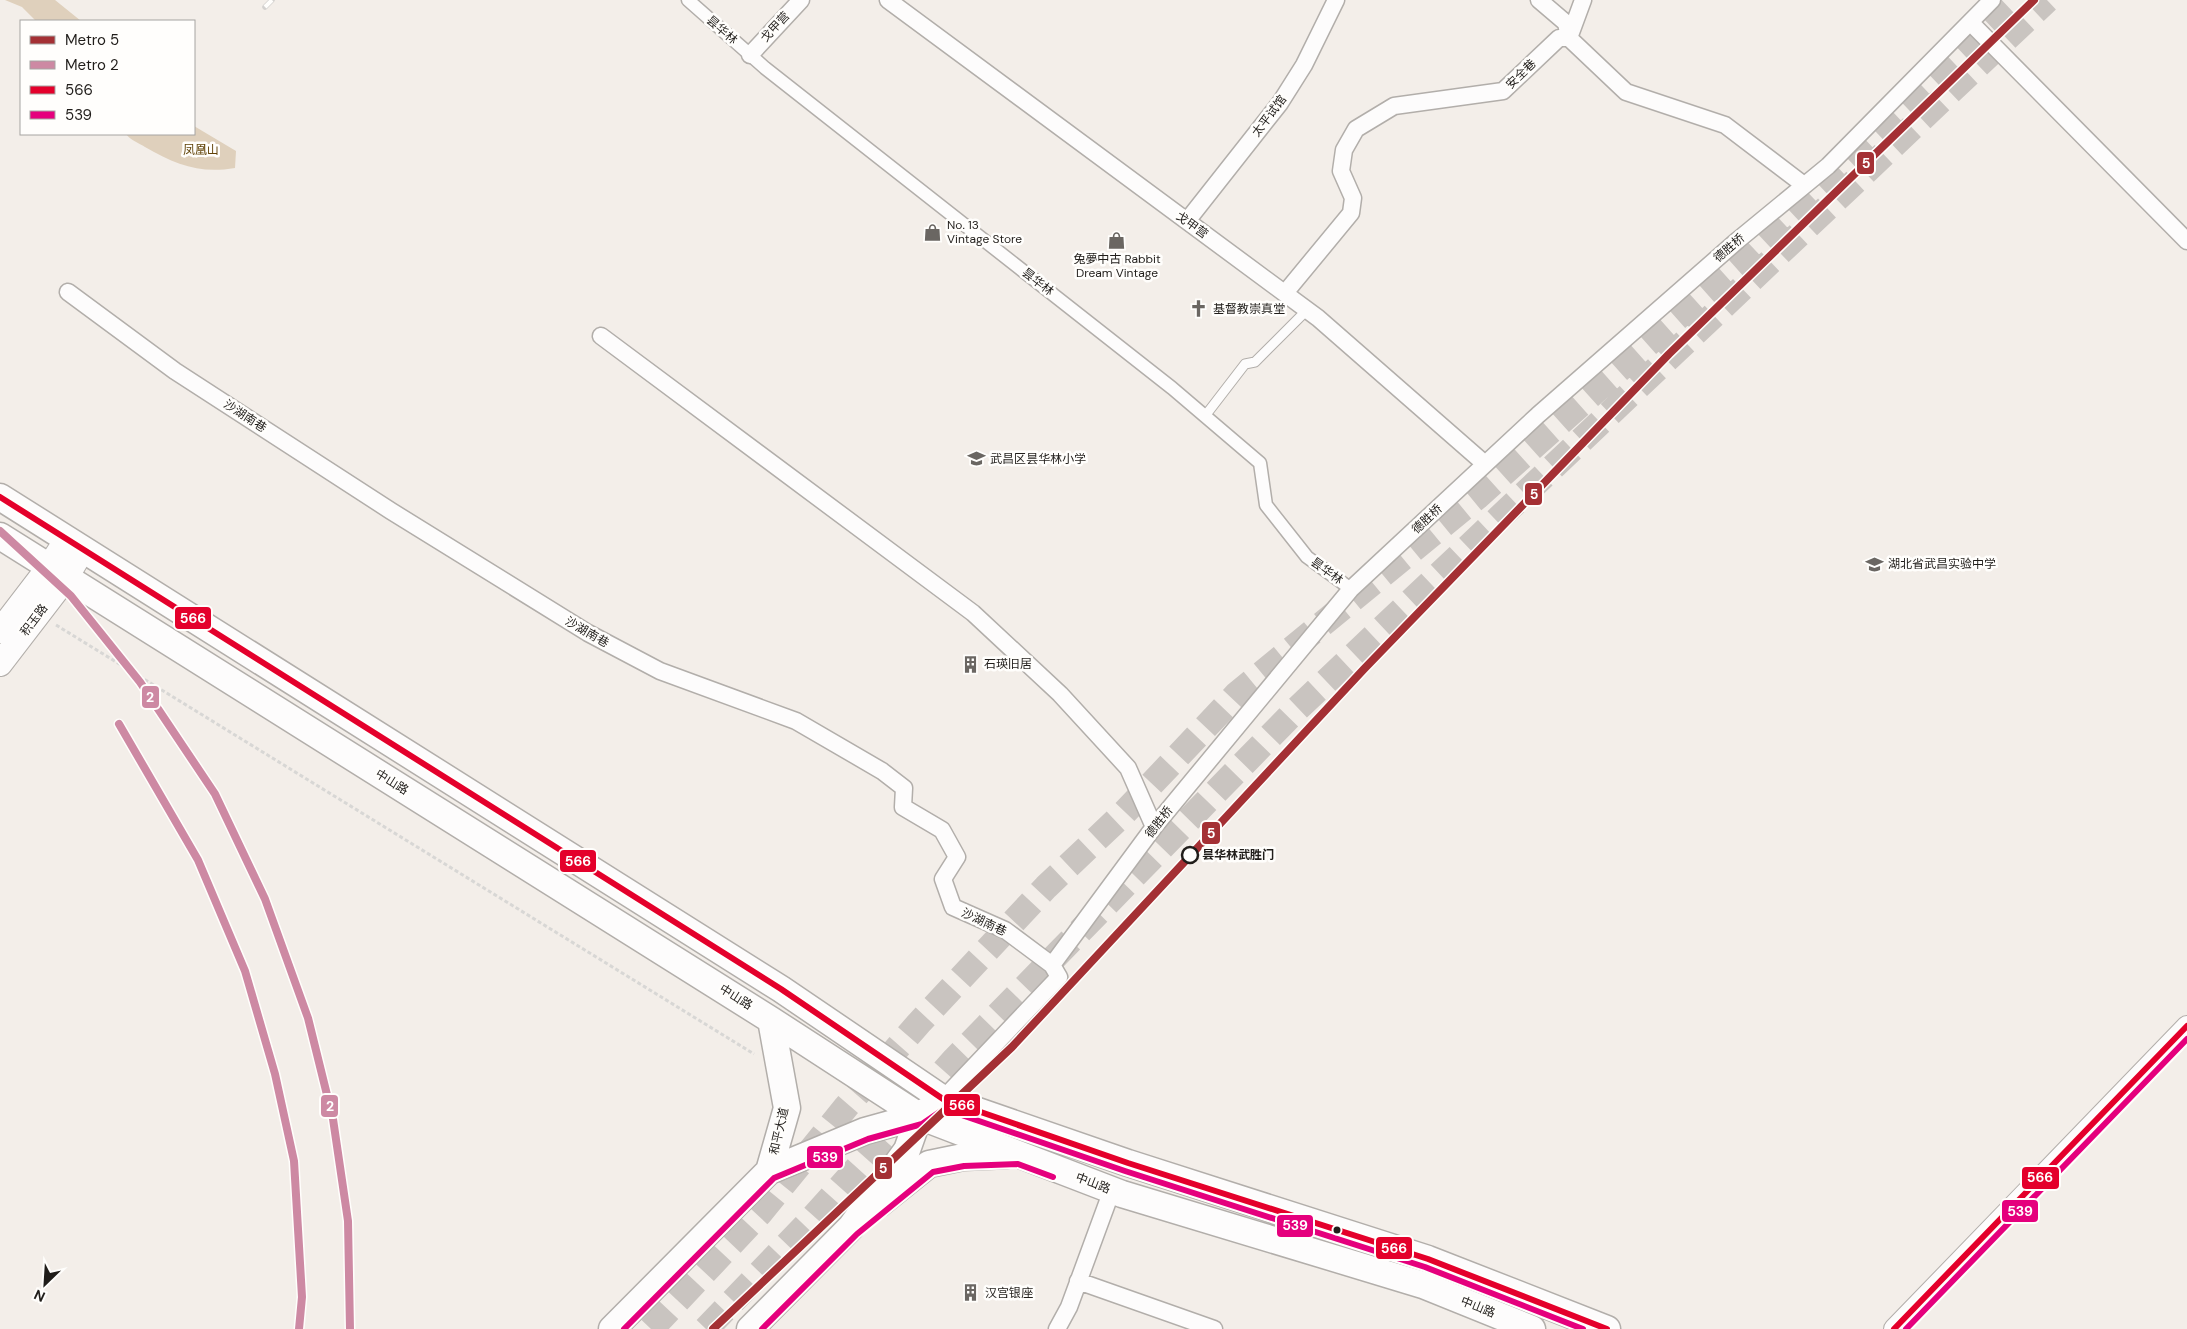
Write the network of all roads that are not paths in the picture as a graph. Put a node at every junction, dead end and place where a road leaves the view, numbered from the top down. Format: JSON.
{"nodes":[{"id":1,"x":688,"y":0,"type":"edge"},
{"id":2,"x":801,"y":0,"type":"edge"},
{"id":3,"x":888,"y":0,"type":"edge"},
{"id":4,"x":1336,"y":0,"type":"edge"},
{"id":5,"x":1539,"y":0,"type":"edge"},
{"id":6,"x":1583,"y":0,"type":"edge"},
{"id":7,"x":1992,"y":0,"type":"edge"},
{"id":8,"x":1973,"y":25,"type":"dead end"},
{"id":9,"x":1569,"y":38,"type":"junction"},
{"id":10,"x":750,"y":55,"type":"junction"},
{"id":11,"x":1804,"y":185,"type":"junction"},
{"id":12,"x":1187,"y":221,"type":"junction"},
{"id":13,"x":2187,"y":241,"type":"edge"},
{"id":14,"x":68,"y":292,"type":"dead end"},
{"id":15,"x":1285,"y":293,"type":"junction"},
{"id":16,"x":1307,"y":310,"type":"junction"},
{"id":17,"x":601,"y":336,"type":"dead end"},
{"id":18,"x":1205,"y":416,"type":"junction"},
{"id":19,"x":1485,"y":464,"type":"junction"},
{"id":20,"x":0,"y":497,"type":"edge"},
{"id":21,"x":0,"y":536,"type":"edge"},
{"id":22,"x":75,"y":544,"type":"junction"},
{"id":23,"x":58,"y":572,"type":"junction"},
{"id":24,"x":1351,"y":589,"type":"junction"},
{"id":25,"x":0,"y":631,"type":"edge"},
{"id":26,"x":0,"y":664,"type":"edge"},
{"id":27,"x":1154,"y":828,"type":"junction"},
{"id":28,"x":1052,"y":965,"type":"junction"},
{"id":29,"x":771,"y":1020,"type":"junction"},
{"id":30,"x":2187,"y":1026,"type":"edge"},
{"id":31,"x":943,"y":1100,"type":"junction"},
{"id":32,"x":919,"y":1116,"type":"junction"},
{"id":33,"x":1019,"y":1155,"type":"junction"},
{"id":34,"x":769,"y":1171,"type":"junction"},
{"id":35,"x":1112,"y":1190,"type":"junction"},
{"id":36,"x":851,"y":1227,"type":"junction"},
{"id":37,"x":1078,"y":1281,"type":"junction"},
{"id":38,"x":612,"y":1329,"type":"edge"},
{"id":39,"x":750,"y":1329,"type":"edge"},
{"id":40,"x":1057,"y":1329,"type":"edge"},
{"id":41,"x":1214,"y":1329,"type":"edge"},
{"id":42,"x":1532,"y":1329,"type":"edge"},
{"id":43,"x":1607,"y":1329,"type":"edge"},
{"id":44,"x":1894,"y":1329,"type":"edge"}],
"edges":[{"from":1,"to":10,"type":"street","name":"昙华林"},
{"from":2,"to":10,"type":"street","name":"戈甲营"},
{"from":3,"to":12,"type":"street","name":"戈甲营"},
{"from":4,"to":12,"type":"street","name":"太平试馆"},
{"from":5,"to":9,"type":"street"},
{"from":6,"to":9,"type":"street"},
{"from":7,"to":11,"type":"street","name":"德胜桥"},
{"from":8,"to":13,"type":"street"},
{"from":9,"to":11,"type":"street"},
{"from":9,"to":15,"type":"street","name":"安全巷"},
{"from":10,"to":18,"type":"street","name":"昙华林"},
{"from":11,"to":19,"type":"street","name":"德胜桥"},
{"from":12,"to":15,"type":"street","name":"戈甲营"},
{"from":14,"to":28,"type":"street","name":"沙湖南巷"},
{"from":15,"to":16,"type":"street","name":"戈甲营"},
{"from":16,"to":18,"type":"lane"},
{"from":16,"to":19,"type":"street","name":"戈甲营"},
{"from":17,"to":27,"type":"street"},
{"from":18,"to":24,"type":"street","name":"昙华林"},
{"from":19,"to":24,"type":"street","name":"德胜桥"},
{"from":20,"to":22,"type":"main road"},
{"from":21,"to":23,"type":"main road","name":"中山路"},
{"from":22,"to":23,"type":"main road","name":"积玉路"},
{"from":22,"to":31,"type":"main road"},
{"from":23,"to":25,"type":"main road","name":"积玉路"},
{"from":23,"to":26,"type":"main road","name":"积玉路"},
{"from":23,"to":29,"type":"main road","name":"中山路"},
{"from":24,"to":27,"type":"street","name":"德胜桥"},
{"from":27,"to":28,"type":"street","name":"德胜桥"},
{"from":28,"to":31,"type":"street"},
{"from":29,"to":32,"type":"main road","name":"中山路"},
{"from":29,"to":34,"type":"main road","name":"和平大道"},
{"from":30,"to":44,"type":"street"},
{"from":31,"to":32,"type":"main road"},
{"from":31,"to":43,"type":"main road"},
{"from":32,"to":33,"type":"main road","name":"中山路"},
{"from":32,"to":34,"type":"main road"},
{"from":32,"to":36,"type":"main road"},
{"from":33,"to":35,"type":"main road","name":"中山路"},
{"from":33,"to":36,"type":"main road"},
{"from":34,"to":38,"type":"main road","name":"和平大道"},
{"from":35,"to":37,"type":"street"},
{"from":35,"to":42,"type":"main road","name":"中山路"},
{"from":36,"to":39,"type":"main road"},
{"from":37,"to":40,"type":"street"},
{"from":37,"to":41,"type":"street"}]}
